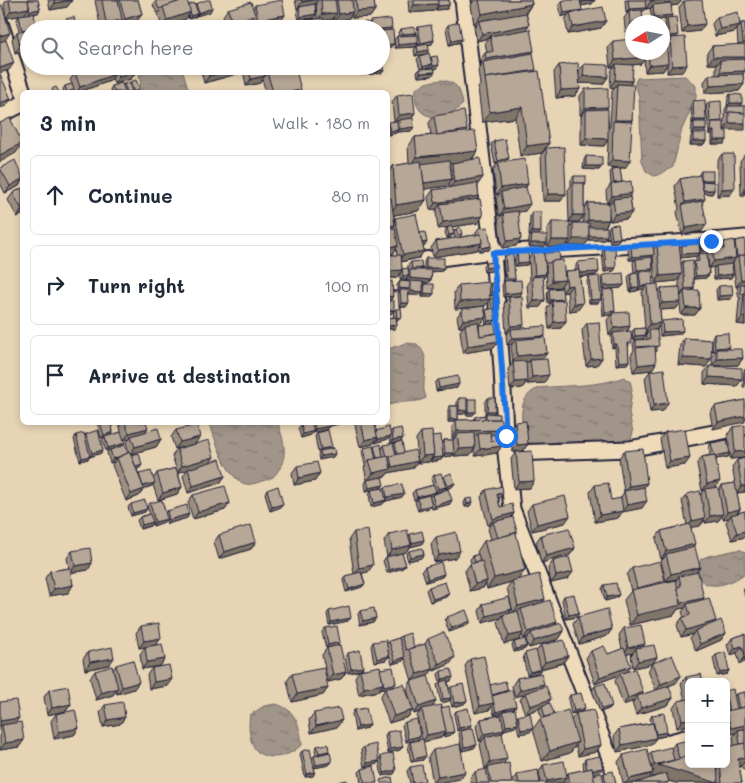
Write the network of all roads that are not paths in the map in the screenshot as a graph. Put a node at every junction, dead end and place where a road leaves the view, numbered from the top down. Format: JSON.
{"nodes":[{"id":1,"x":463,"y":0,"type":"edge"},
{"id":2,"x":0,"y":23,"type":"edge"},
{"id":3,"x":20,"y":96,"type":"edge"},
{"id":4,"x":20,"y":104,"type":"edge"},
{"id":5,"x":0,"y":115,"type":"edge"},
{"id":6,"x":745,"y":238,"type":"edge"},
{"id":7,"x":493,"y":252,"type":"junction"},
{"id":8,"x":390,"y":282,"type":"edge"},
{"id":9,"x":745,"y":428,"type":"edge"},
{"id":10,"x":506,"y":453,"type":"junction"},
{"id":11,"x":685,"y":738,"type":"edge"},
{"id":12,"x":610,"y":758,"type":"junction"},
{"id":13,"x":617,"y":783,"type":"edge"}],
"edges":[{"from":1,"to":7,"type":"street"},
{"from":2,"to":3,"type":"street"},
{"from":4,"to":5,"type":"street"},
{"from":6,"to":7,"type":"street"},
{"from":7,"to":8,"type":"street"},
{"from":7,"to":10,"type":"street"},
{"from":9,"to":10,"type":"street"},
{"from":10,"to":12,"type":"street"},
{"from":11,"to":12,"type":"street"},
{"from":12,"to":13,"type":"street"}]}
